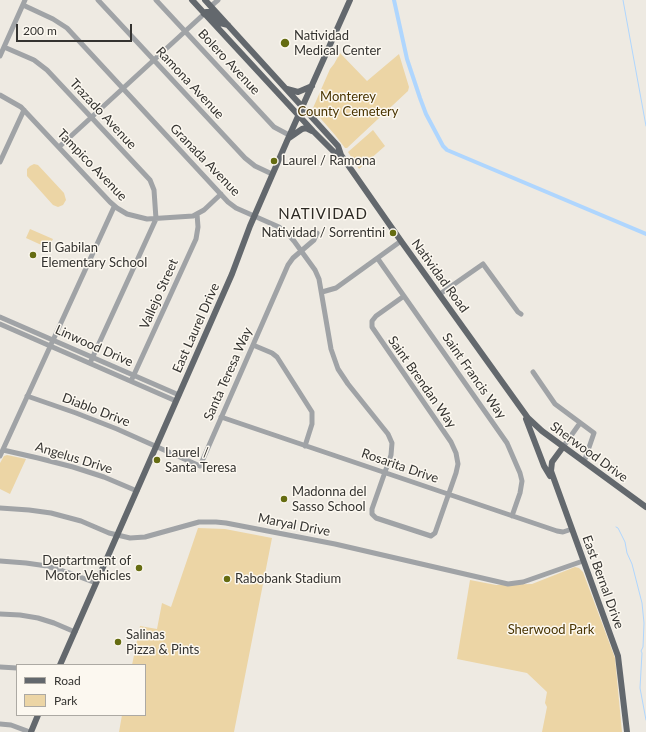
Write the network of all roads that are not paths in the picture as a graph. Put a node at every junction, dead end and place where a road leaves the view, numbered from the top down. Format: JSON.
{"nodes":[{"id":1,"x":98,"y":0,"type":"edge"},
{"id":2,"x":156,"y":0,"type":"edge"},
{"id":3,"x":192,"y":0,"type":"edge"},
{"id":4,"x":205,"y":0,"type":"edge"},
{"id":5,"x":218,"y":0,"type":"edge"},
{"id":6,"x":350,"y":0,"type":"edge"},
{"id":7,"x":24,"y":2,"type":"edge"},
{"id":8,"x":211,"y":6,"type":"junction"},
{"id":9,"x":204,"y":14,"type":"junction"},
{"id":10,"x":228,"y":25,"type":"junction"},
{"id":11,"x":185,"y":32,"type":"junction"},
{"id":12,"x":4,"y":47,"type":"junction"},
{"id":13,"x":0,"y":56,"type":"edge"},
{"id":14,"x":154,"y":60,"type":"junction"},
{"id":15,"x":312,"y":86,"type":"junction"},
{"id":16,"x":286,"y":88,"type":"junction"},
{"id":17,"x":123,"y":89,"type":"junction"},
{"id":18,"x":0,"y":95,"type":"edge"},
{"id":19,"x":302,"y":107,"type":"junction"},
{"id":20,"x":24,"y":110,"type":"junction"},
{"id":21,"x":298,"y":115,"type":"junction"},
{"id":22,"x":92,"y":118,"type":"junction"},
{"id":23,"x":313,"y":131,"type":"junction"},
{"id":24,"x":288,"y":138,"type":"junction"},
{"id":25,"x":60,"y":148,"type":"junction"},
{"id":26,"x":341,"y":155,"type":"junction"},
{"id":27,"x":0,"y":162,"type":"edge"},
{"id":28,"x":272,"y":174,"type":"junction"},
{"id":29,"x":221,"y":194,"type":"junction"},
{"id":30,"x":114,"y":207,"type":"junction"},
{"id":31,"x":197,"y":214,"type":"junction"},
{"id":32,"x":254,"y":216,"type":"junction"},
{"id":33,"x":156,"y":218,"type":"junction"},
{"id":34,"x":317,"y":233,"type":"dead end"},
{"id":35,"x":402,"y":241,"type":"junction"},
{"id":36,"x":302,"y":252,"type":"junction"},
{"id":37,"x":378,"y":259,"type":"junction"},
{"id":38,"x":322,"y":292,"type":"junction"},
{"id":39,"x":440,"y":294,"type":"junction"},
{"id":40,"x":404,"y":296,"type":"junction"},
{"id":41,"x":521,"y":314,"type":"dead end"},
{"id":42,"x":1,"y":322,"type":"edge"},
{"id":43,"x":53,"y":340,"type":"junction"},
{"id":44,"x":253,"y":345,"type":"junction"},
{"id":45,"x":50,"y":346,"type":"junction"},
{"id":46,"x":92,"y":361,"type":"junction"},
{"id":47,"x":533,"y":372,"type":"dead end"},
{"id":48,"x":132,"y":379,"type":"junction"},
{"id":49,"x":27,"y":396,"type":"junction"},
{"id":50,"x":177,"y":398,"type":"junction"},
{"id":51,"x":522,"y":410,"type":"junction"},
{"id":52,"x":221,"y":417,"type":"junction"},
{"id":53,"x":580,"y":423,"type":"junction"},
{"id":54,"x":156,"y":446,"type":"junction"},
{"id":55,"x":305,"y":446,"type":"junction"},
{"id":56,"x":563,"y":447,"type":"junction"},
{"id":57,"x":2,"y":450,"type":"junction"},
{"id":58,"x":0,"y":456,"type":"edge"},
{"id":59,"x":584,"y":462,"type":"junction"},
{"id":60,"x":385,"y":473,"type":"junction"},
{"id":61,"x":552,"y":477,"type":"junction"},
{"id":62,"x":137,"y":491,"type":"junction"},
{"id":63,"x":448,"y":495,"type":"junction"},
{"id":64,"x":646,"y":507,"type":"edge"},
{"id":65,"x":0,"y":508,"type":"edge"},
{"id":66,"x":512,"y":516,"type":"junction"},
{"id":67,"x":572,"y":529,"type":"junction"},
{"id":68,"x":117,"y":535,"type":"junction"},
{"id":69,"x":0,"y":561,"type":"edge"},
{"id":70,"x":583,"y":561,"type":"junction"},
{"id":71,"x":96,"y":583,"type":"junction"},
{"id":72,"x":0,"y":614,"type":"edge"},
{"id":73,"x":75,"y":632,"type":"junction"},
{"id":74,"x":60,"y":664,"type":"edge"},
{"id":75,"x":0,"y":667,"type":"edge"},
{"id":76,"x":16,"y":668,"type":"edge"},
{"id":77,"x":38,"y":716,"type":"edge"},
{"id":78,"x":0,"y":724,"type":"edge"},
{"id":79,"x":30,"y":732,"type":"edge"},
{"id":80,"x":627,"y":732,"type":"edge"}],
"edges":[{"from":1,"to":14,"type":"street","name":"Ramona Avenue"},
{"from":2,"to":11,"type":"street","name":"Bolero Avenue"},
{"from":3,"to":9,"type":"main road","name":"Natividad Road"},
{"from":4,"to":8,"type":"main road","name":"Natividad Road"},
{"from":5,"to":8,"type":"street"},
{"from":6,"to":15,"type":"main road","name":"East Laurel Drive"},
{"from":7,"to":12,"type":"street"},
{"from":7,"to":17,"type":"street","name":"Granada Avenue"},
{"from":8,"to":10,"type":"main road","name":"Natividad Road"},
{"from":9,"to":10,"type":"main road"},
{"from":9,"to":11,"type":"street"},
{"from":9,"to":21,"type":"main road","name":"Natividad Road"},
{"from":10,"to":16,"type":"main road","name":"Natividad Road"},
{"from":11,"to":14,"type":"street"},
{"from":11,"to":24,"type":"street","name":"Bolero Avenue"},
{"from":12,"to":13,"type":"street"},
{"from":12,"to":22,"type":"street","name":"Trazado Avenue"},
{"from":14,"to":17,"type":"street"},
{"from":14,"to":28,"type":"street","name":"Ramona Avenue"},
{"from":15,"to":16,"type":"main road"},
{"from":15,"to":19,"type":"main road","name":"East Laurel Drive"},
{"from":16,"to":19,"type":"main road","name":"Natividad Road"},
{"from":17,"to":22,"type":"street"},
{"from":17,"to":29,"type":"street","name":"Granada Avenue"},
{"from":18,"to":20,"type":"street","name":"Tampico Avenue"},
{"from":19,"to":21,"type":"main road","name":"East Laurel Drive"},
{"from":19,"to":26,"type":"main road","name":"Natividad Road"},
{"from":20,"to":25,"type":"street","name":"Tampico Avenue"},
{"from":20,"to":27,"type":"street"},
{"from":21,"to":23,"type":"main road","name":"Natividad Road"},
{"from":21,"to":24,"type":"main road","name":"East Laurel Drive"},
{"from":22,"to":25,"type":"street"},
{"from":22,"to":33,"type":"street","name":"Trazado Avenue"},
{"from":23,"to":24,"type":"main road"},
{"from":23,"to":26,"type":"main road","name":"Natividad Road"},
{"from":24,"to":28,"type":"main road","name":"East Laurel Drive"},
{"from":25,"to":30,"type":"street","name":"Tampico Avenue"},
{"from":26,"to":35,"type":"main road","name":"Natividad Road"},
{"from":28,"to":32,"type":"main road","name":"East Laurel Drive"},
{"from":29,"to":31,"type":"street","name":"Tampico Avenue"},
{"from":29,"to":32,"type":"street","name":"Granada Avenue"},
{"from":30,"to":33,"type":"street","name":"Tampico Avenue"},
{"from":30,"to":43,"type":"street"},
{"from":31,"to":33,"type":"street","name":"Tampico Avenue"},
{"from":31,"to":48,"type":"street","name":"Vallejo Street"},
{"from":32,"to":36,"type":"street","name":"Granada Avenue"},
{"from":32,"to":50,"type":"main road","name":"East Laurel Drive"},
{"from":33,"to":46,"type":"street"},
{"from":34,"to":36,"type":"street","name":"Santa Teresa Way"},
{"from":35,"to":37,"type":"street"},
{"from":35,"to":39,"type":"main road","name":"Natividad Road"},
{"from":36,"to":38,"type":"street","name":"Granada Avenue"},
{"from":36,"to":44,"type":"street","name":"Santa Teresa Way"},
{"from":37,"to":38,"type":"street"},
{"from":37,"to":40,"type":"street","name":"Saint Francis Way"},
{"from":38,"to":60,"type":"street","name":"Granada Avenue"},
{"from":39,"to":41,"type":"street"},
{"from":39,"to":51,"type":"main road","name":"Natividad Road"},
{"from":40,"to":63,"type":"street","name":"Saint Brendan Way"},
{"from":40,"to":66,"type":"street","name":"Saint Francis Way"},
{"from":42,"to":43,"type":"street","name":"Linwood Drive"},
{"from":42,"to":45,"type":"street","name":"Linwood Drive"},
{"from":43,"to":45,"type":"street"},
{"from":43,"to":46,"type":"street","name":"Linwood Drive"},
{"from":44,"to":52,"type":"street","name":"Santa Teresa Way"},
{"from":44,"to":55,"type":"street"},
{"from":45,"to":46,"type":"street","name":"Linwood Drive"},
{"from":45,"to":49,"type":"street"},
{"from":46,"to":48,"type":"street","name":"Linwood Drive"},
{"from":47,"to":53,"type":"street"},
{"from":48,"to":50,"type":"street","name":"Linwood Drive"},
{"from":49,"to":54,"type":"street","name":"Diablo Drive"},
{"from":49,"to":57,"type":"street"},
{"from":50,"to":54,"type":"main road","name":"East Laurel Drive"},
{"from":51,"to":56,"type":"main road","name":"Sherwood Drive"},
{"from":51,"to":61,"type":"main road"},
{"from":52,"to":54,"type":"street","name":"Santa Teresa Way"},
{"from":52,"to":55,"type":"street","name":"Rosarita Drive"},
{"from":53,"to":56,"type":"street"},
{"from":53,"to":59,"type":"street"},
{"from":54,"to":62,"type":"main road","name":"East Laurel Drive"},
{"from":55,"to":60,"type":"street","name":"Rosarita Drive"},
{"from":56,"to":59,"type":"main road","name":"Sherwood Drive"},
{"from":56,"to":61,"type":"main road","name":"East Bernal Drive"},
{"from":57,"to":58,"type":"street"},
{"from":57,"to":62,"type":"street","name":"Angelus Drive"},
{"from":59,"to":64,"type":"main road","name":"Sherwood Drive"},
{"from":60,"to":63,"type":"street","name":"Rosarita Drive"},
{"from":60,"to":63,"type":"street","name":"Granada Avenue"},
{"from":61,"to":67,"type":"main road","name":"East Bernal Drive"},
{"from":62,"to":68,"type":"main road","name":"East Laurel Drive"},
{"from":63,"to":66,"type":"street","name":"Rosarita Drive"},
{"from":65,"to":68,"type":"street","name":"Maryal Drive"},
{"from":66,"to":67,"type":"street","name":"Rosarita Drive"},
{"from":67,"to":70,"type":"main road","name":"East Bernal Drive"},
{"from":68,"to":70,"type":"street","name":"Maryal Drive"},
{"from":68,"to":71,"type":"main road","name":"East Laurel Drive"},
{"from":69,"to":71,"type":"street"},
{"from":70,"to":80,"type":"main road","name":"East Bernal Drive"},
{"from":71,"to":73,"type":"main road","name":"East Laurel Drive"},
{"from":72,"to":73,"type":"street"},
{"from":73,"to":74,"type":"main road","name":"East Laurel Drive"},
{"from":75,"to":76,"type":"street"},
{"from":77,"to":79,"type":"main road"},
{"from":78,"to":79,"type":"street"}]}
